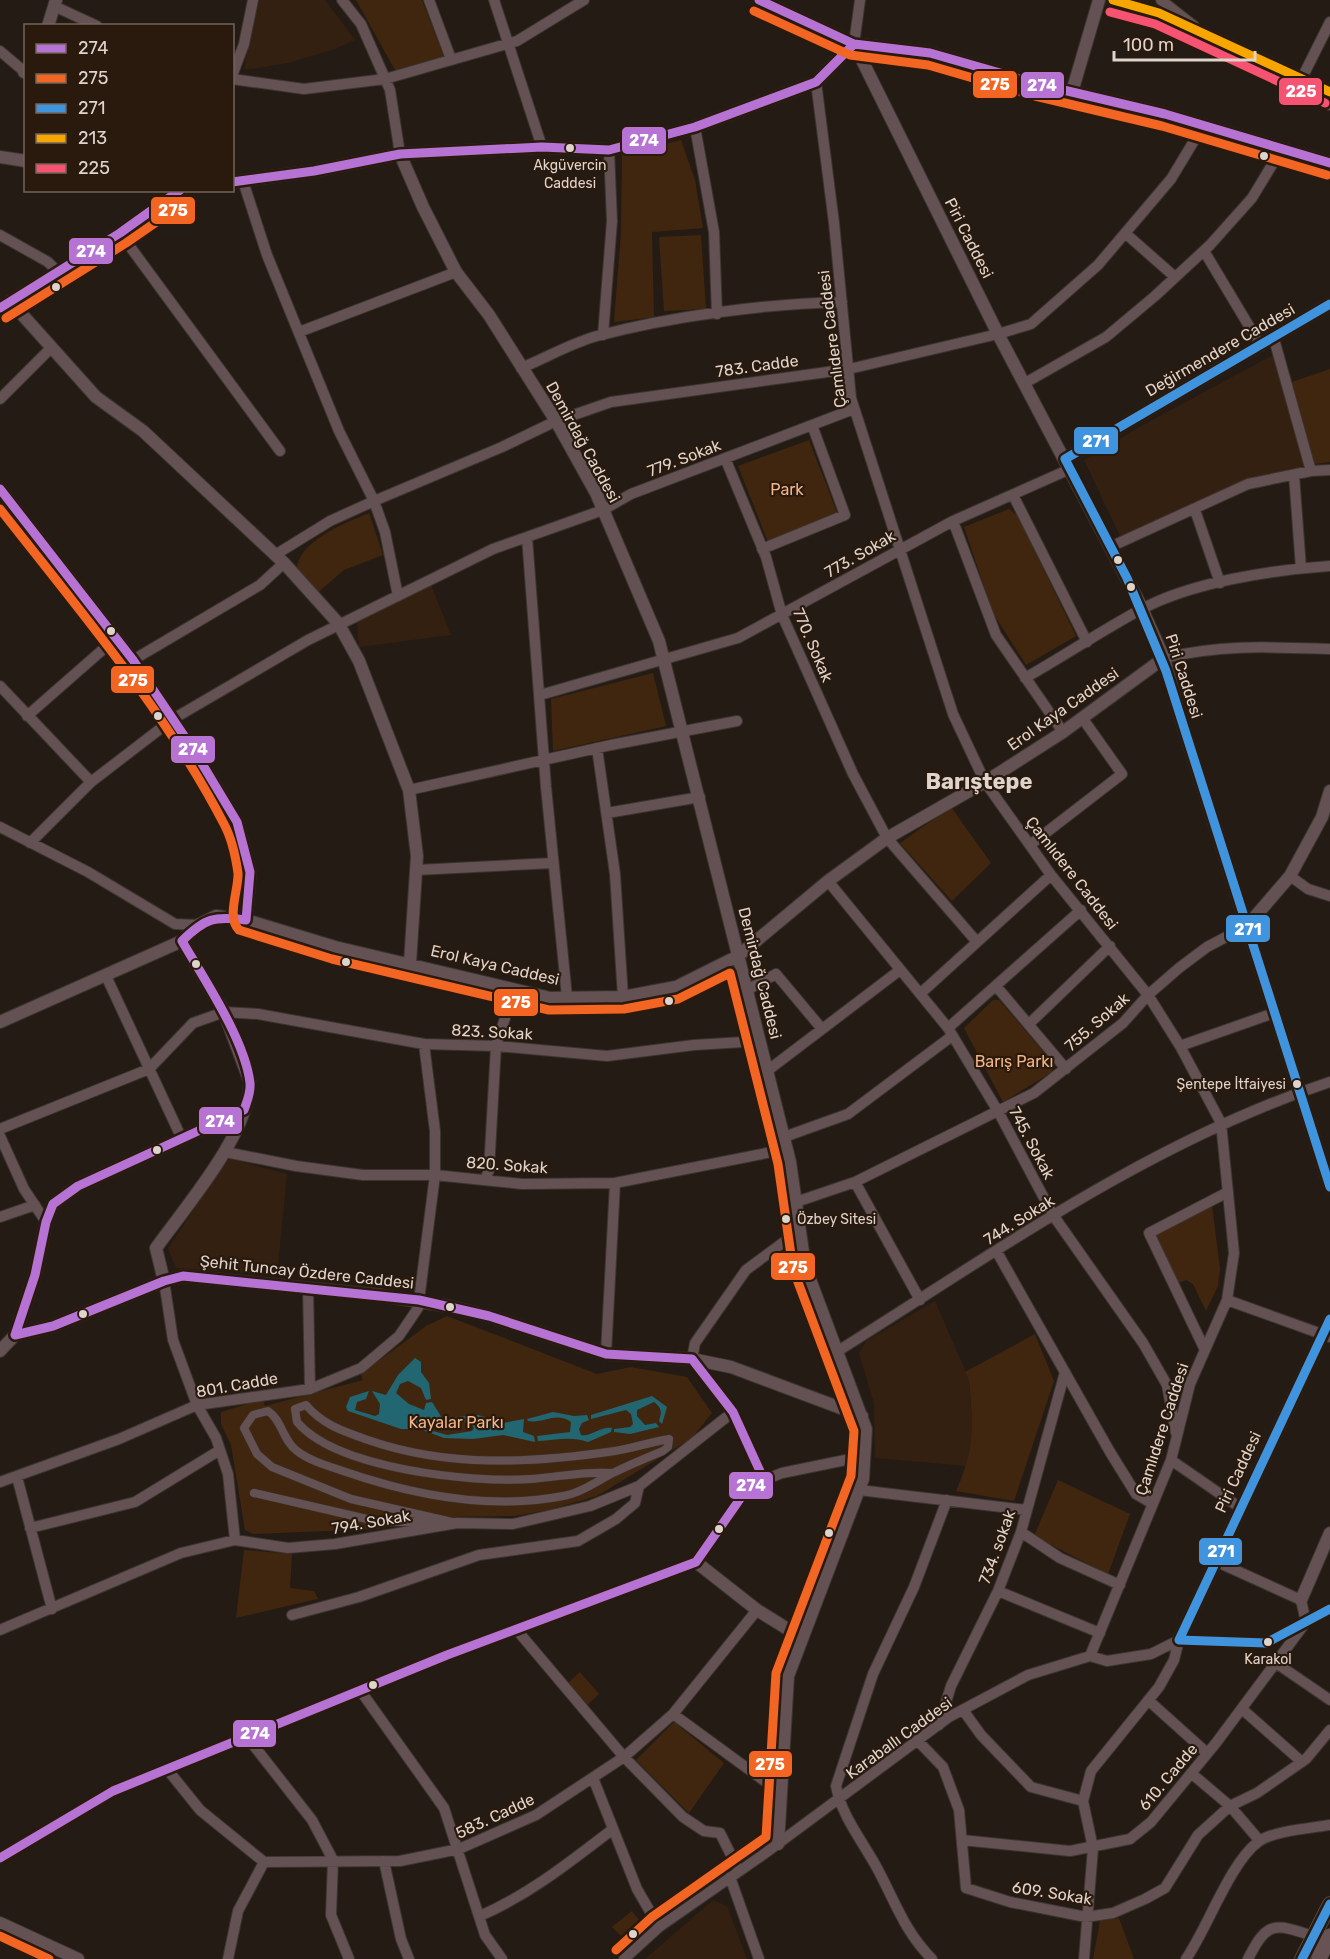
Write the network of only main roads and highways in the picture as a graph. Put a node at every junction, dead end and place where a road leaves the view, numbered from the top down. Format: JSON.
{"nodes":[{"id":1,"x":1330,"y":1904,"type":"edge"},
{"id":2,"x":1330,"y":1936,"type":"edge"},
{"id":3,"x":1302,"y":1959,"type":"edge"},
{"id":4,"x":1319,"y":1959,"type":"edge"}],
"edges":[{"from":1,"to":3,"type":"main road"},
{"from":2,"to":4,"type":"main road"}]}
